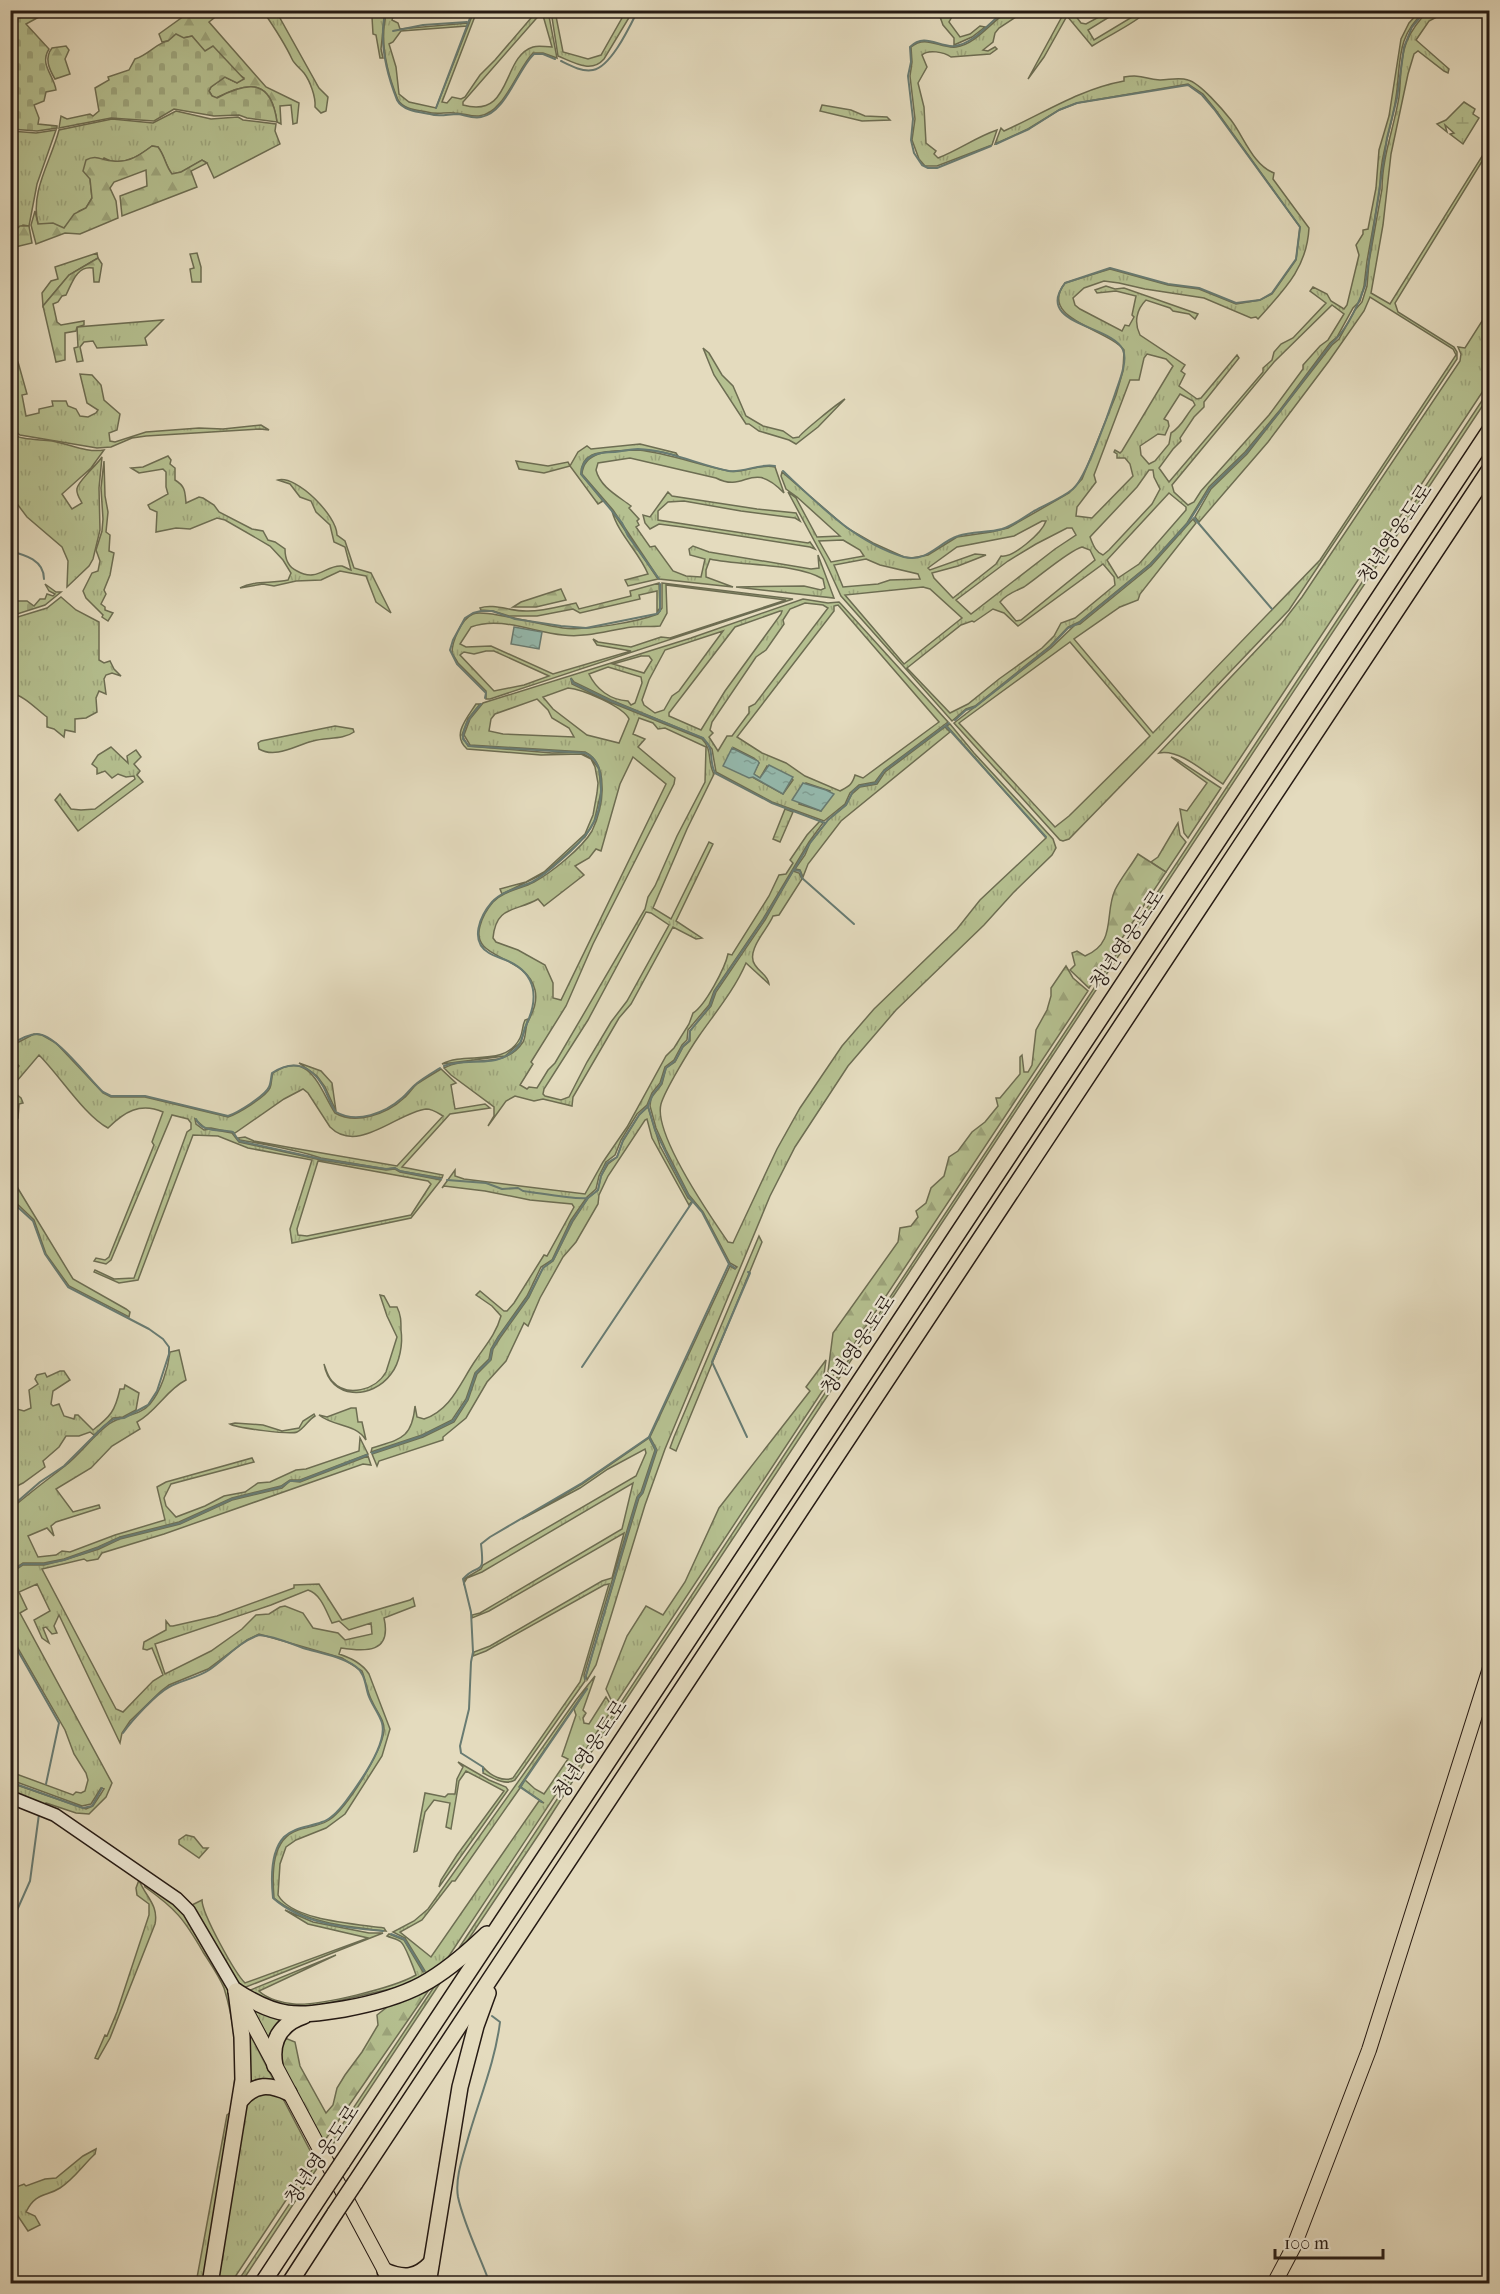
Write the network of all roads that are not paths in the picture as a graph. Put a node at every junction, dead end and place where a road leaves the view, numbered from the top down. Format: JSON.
{"nodes":[{"id":1,"x":1490,"y":430,"type":"edge"},
{"id":2,"x":1490,"y":469,"type":"edge"},
{"id":3,"x":1490,"y":1668,"type":"edge"},
{"id":4,"x":10,"y":1797,"type":"edge"},
{"id":5,"x":506,"y":1916,"type":"junction"},
{"id":6,"x":506,"y":1956,"type":"junction"},
{"id":7,"x":236,"y":1991,"type":"junction"},
{"id":8,"x":305,"y":2016,"type":"junction"},
{"id":9,"x":275,"y":2066,"type":"junction"},
{"id":10,"x":289,"y":2093,"type":"junction"},
{"id":11,"x":241,"y":2100,"type":"junction"},
{"id":12,"x":431,"y":2263,"type":"junction"},
{"id":13,"x":389,"y":2277,"type":"edge"},
{"id":14,"x":210,"y":2283,"type":"edge"},
{"id":15,"x":262,"y":2283,"type":"edge"},
{"id":16,"x":289,"y":2283,"type":"edge"},
{"id":17,"x":428,"y":2283,"type":"edge"},
{"id":18,"x":1274,"y":2283,"type":"edge"}],
"edges":[{"from":1,"to":5,"type":"highway","name":"청년영웅도로"},
{"from":2,"to":6,"type":"highway"},
{"from":3,"to":18,"type":"main road"},
{"from":4,"to":7,"type":"main road"},
{"from":5,"to":8,"type":"highway"},
{"from":5,"to":15,"type":"highway","name":"청년영웅도로","bridge":true},
{"from":6,"to":12,"type":"highway"},
{"from":6,"to":16,"type":"highway","bridge":true},
{"from":7,"to":8,"type":"highway"},
{"from":7,"to":9,"type":"main road"},
{"from":7,"to":11,"type":"highway"},
{"from":8,"to":9,"type":"highway"},
{"from":9,"to":10,"type":"main road"},
{"from":10,"to":11,"type":"highway"},
{"from":10,"to":13,"type":"main road"},
{"from":11,"to":14,"type":"highway"},
{"from":12,"to":13,"type":"highway"},
{"from":12,"to":17,"type":"highway"}]}
